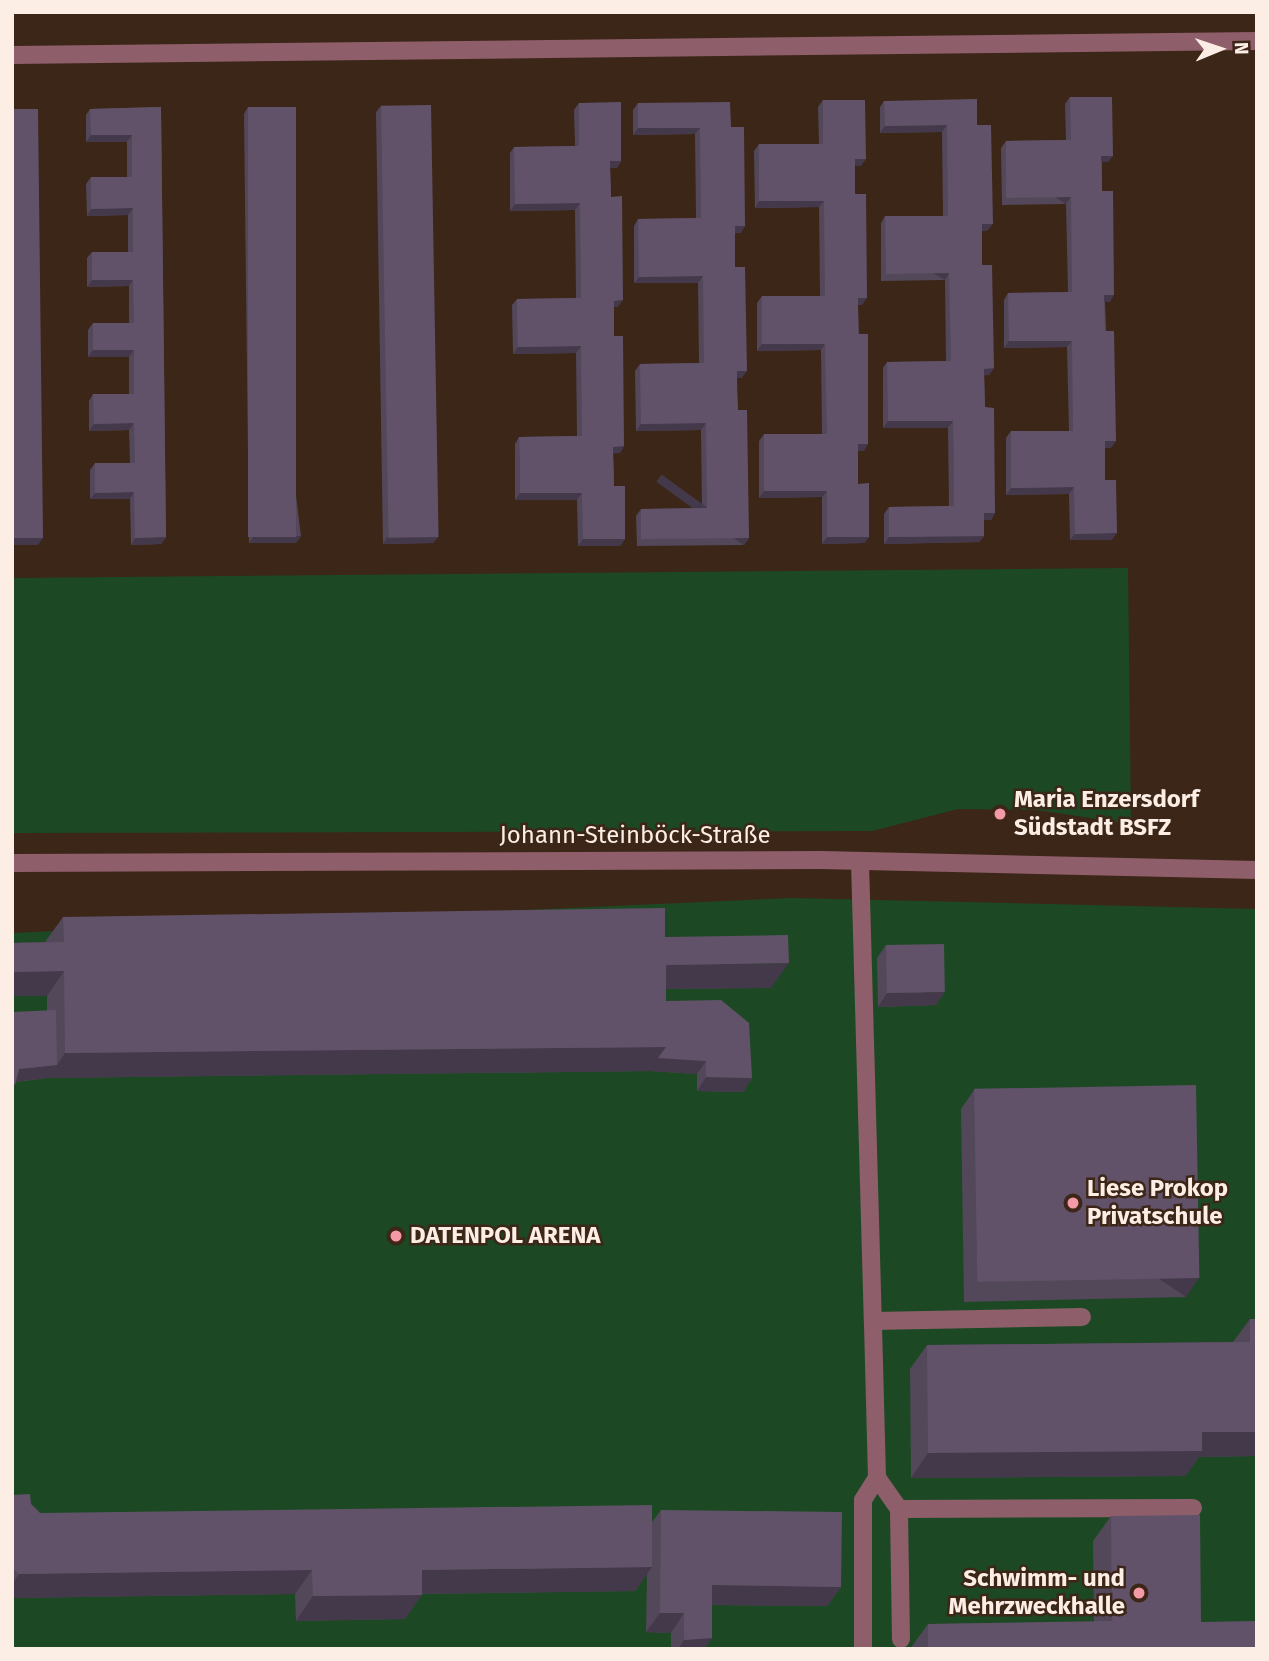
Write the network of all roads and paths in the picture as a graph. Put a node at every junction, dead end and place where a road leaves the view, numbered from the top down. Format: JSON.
{"nodes":[{"id":1,"x":1257,"y":41,"type":"edge"},
{"id":2,"x":12,"y":55,"type":"edge"},
{"id":3,"x":860,"y":862,"type":"junction"},
{"id":4,"x":12,"y":863,"type":"edge"},
{"id":5,"x":1257,"y":870,"type":"edge"},
{"id":6,"x":1082,"y":1317,"type":"dead end"},
{"id":7,"x":873,"y":1321,"type":"junction"},
{"id":8,"x":877,"y":1478,"type":"junction"},
{"id":9,"x":1193,"y":1508,"type":"dead end"},
{"id":10,"x":899,"y":1509,"type":"junction"},
{"id":11,"x":901,"y":1639,"type":"dead end"},
{"id":12,"x":863,"y":1649,"type":"edge"}],
"edges":[{"from":1,"to":2,"type":"street"},
{"from":3,"to":4,"type":"street","name":"Johann-Steinböck-Straße"},
{"from":3,"to":5,"type":"street","name":"Johann-Steinböck-Straße"},
{"from":3,"to":7,"type":"street"},
{"from":6,"to":7,"type":"street"},
{"from":7,"to":8,"type":"street"},
{"from":8,"to":10,"type":"street"},
{"from":8,"to":12,"type":"street"},
{"from":9,"to":10,"type":"street"},
{"from":10,"to":11,"type":"street"}]}
